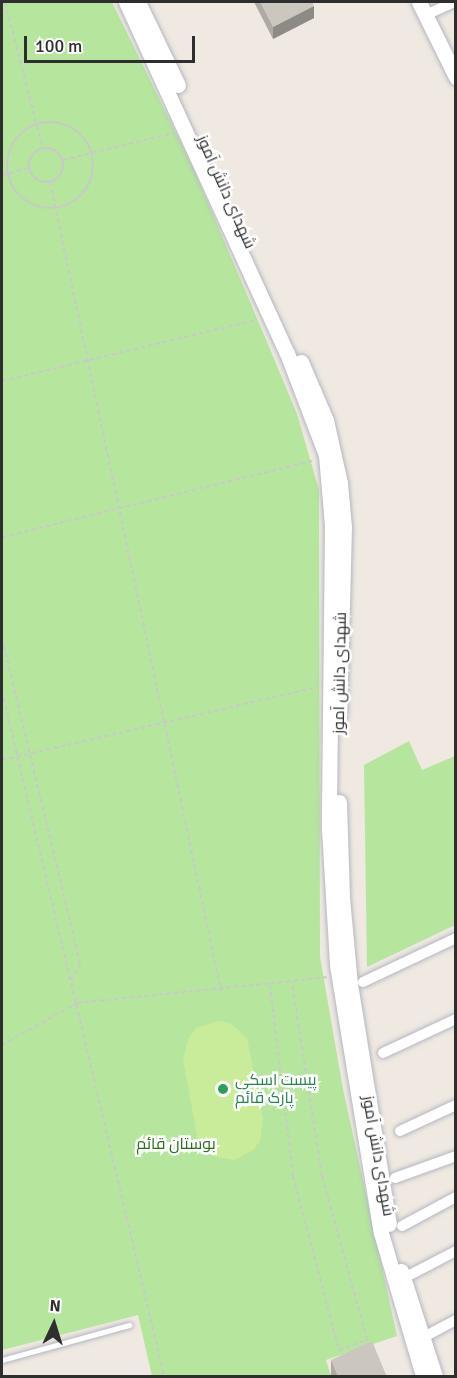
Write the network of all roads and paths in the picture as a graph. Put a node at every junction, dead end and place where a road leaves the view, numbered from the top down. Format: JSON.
{"nodes":[{"id":1,"x":5,"y":2,"type":"edge"},
{"id":2,"x":126,"y":2,"type":"edge"},
{"id":3,"x":138,"y":2,"type":"edge"},
{"id":4,"x":454,"y":2,"type":"edge"},
{"id":5,"x":423,"y":8,"type":"edge"},
{"id":6,"x":456,"y":77,"type":"edge"},
{"id":7,"x":36,"y":124,"type":"junction"},
{"id":8,"x":175,"y":133,"type":"dead end"},
{"id":9,"x":43,"y":149,"type":"junction"},
{"id":10,"x":92,"y":153,"type":"junction"},
{"id":11,"x":63,"y":160,"type":"junction"},
{"id":12,"x":29,"y":168,"type":"junction"},
{"id":13,"x":7,"y":174,"type":"junction"},
{"id":14,"x":2,"y":175,"type":"edge"},
{"id":15,"x":50,"y":182,"type":"junction"},
{"id":16,"x":56,"y":208,"type":"junction"},
{"id":17,"x":256,"y":320,"type":"dead end"},
{"id":18,"x":88,"y":360,"type":"junction"},
{"id":19,"x":2,"y":381,"type":"edge"},
{"id":20,"x":312,"y":461,"type":"dead end"},
{"id":21,"x":119,"y":509,"type":"junction"},
{"id":22,"x":2,"y":537,"type":"edge"},
{"id":23,"x":2,"y":638,"type":"edge"},
{"id":24,"x":318,"y":687,"type":"dead end"},
{"id":25,"x":2,"y":691,"type":"edge"},
{"id":26,"x":164,"y":722,"type":"junction"},
{"id":27,"x":29,"y":753,"type":"junction"},
{"id":28,"x":17,"y":756,"type":"junction"},
{"id":29,"x":2,"y":760,"type":"edge"},
{"id":30,"x":456,"y":938,"type":"edge"},
{"id":31,"x":327,"y":977,"type":"dead end"},
{"id":32,"x":72,"y":980,"type":"junction"},
{"id":33,"x":292,"y":982,"type":"junction"},
{"id":34,"x":363,"y":982,"type":"dead end"},
{"id":35,"x":270,"y":985,"type":"junction"},
{"id":36,"x":221,"y":991,"type":"junction"},
{"id":37,"x":77,"y":1004,"type":"junction"},
{"id":38,"x":456,"y":1020,"type":"edge"},
{"id":39,"x":2,"y":1045,"type":"edge"},
{"id":40,"x":383,"y":1053,"type":"dead end"},
{"id":41,"x":456,"y":1105,"type":"edge"},
{"id":42,"x":400,"y":1131,"type":"dead end"},
{"id":43,"x":456,"y":1156,"type":"edge"},
{"id":44,"x":395,"y":1178,"type":"dead end"},
{"id":45,"x":456,"y":1197,"type":"edge"},
{"id":46,"x":402,"y":1226,"type":"dead end"},
{"id":47,"x":456,"y":1251,"type":"edge"},
{"id":48,"x":398,"y":1280,"type":"junction"},
{"id":49,"x":456,"y":1320,"type":"edge"},
{"id":50,"x":129,"y":1325,"type":"dead end"},
{"id":51,"x":422,"y":1338,"type":"junction"},
{"id":52,"x":2,"y":1360,"type":"edge"},
{"id":53,"x":164,"y":1377,"type":"edge"},
{"id":54,"x":423,"y":1377,"type":"edge"},
{"id":55,"x":435,"y":1377,"type":"edge"}],
"edges":[{"from":1,"to":7,"type":"path"},
{"from":2,"to":48,"type":"main road"},
{"from":3,"to":48,"type":"main road","name":"شهدای دانش آموز"},
{"from":4,"to":5,"type":"street"},
{"from":5,"to":6,"type":"main road"},
{"from":7,"to":9,"type":"path"},
{"from":7,"to":10,"type":"path"},
{"from":7,"to":13,"type":"path"},
{"from":8,"to":10,"type":"path"},
{"from":9,"to":11,"type":"path"},
{"from":9,"to":12,"type":"path"},
{"from":10,"to":11,"type":"path"},
{"from":10,"to":16,"type":"path"},
{"from":11,"to":15,"type":"path"},
{"from":12,"to":13,"type":"path"},
{"from":12,"to":15,"type":"path"},
{"from":13,"to":14,"type":"path"},
{"from":13,"to":16,"type":"path"},
{"from":15,"to":16,"type":"path"},
{"from":16,"to":18,"type":"path"},
{"from":17,"to":18,"type":"path"},
{"from":18,"to":19,"type":"path"},
{"from":18,"to":21,"type":"path"},
{"from":20,"to":21,"type":"path"},
{"from":21,"to":22,"type":"path"},
{"from":21,"to":26,"type":"path"},
{"from":23,"to":27,"type":"path"},
{"from":24,"to":26,"type":"path"},
{"from":25,"to":28,"type":"path"},
{"from":26,"to":27,"type":"path"},
{"from":26,"to":36,"type":"path"},
{"from":27,"to":28,"type":"path"},
{"from":27,"to":32,"type":"path"},
{"from":28,"to":29,"type":"path"},
{"from":28,"to":32,"type":"path"},
{"from":30,"to":34,"type":"street"},
{"from":31,"to":33,"type":"path"},
{"from":32,"to":37,"type":"path"},
{"from":33,"to":35,"type":"path"},
{"from":33,"to":35,"type":"path"},
{"from":35,"to":36,"type":"path"},
{"from":36,"to":37,"type":"path"},
{"from":37,"to":39,"type":"path"},
{"from":37,"to":53,"type":"path"},
{"from":38,"to":40,"type":"street"},
{"from":41,"to":42,"type":"street"},
{"from":43,"to":44,"type":"street"},
{"from":45,"to":46,"type":"street"},
{"from":47,"to":48,"type":"street"},
{"from":48,"to":51,"type":"main road","name":"شهدای دانش آموز"},
{"from":48,"to":54,"type":"main road"},
{"from":49,"to":51,"type":"street"},
{"from":50,"to":52,"type":"lane"},
{"from":51,"to":55,"type":"main road","name":"شهدای دانش آموز"}]}
